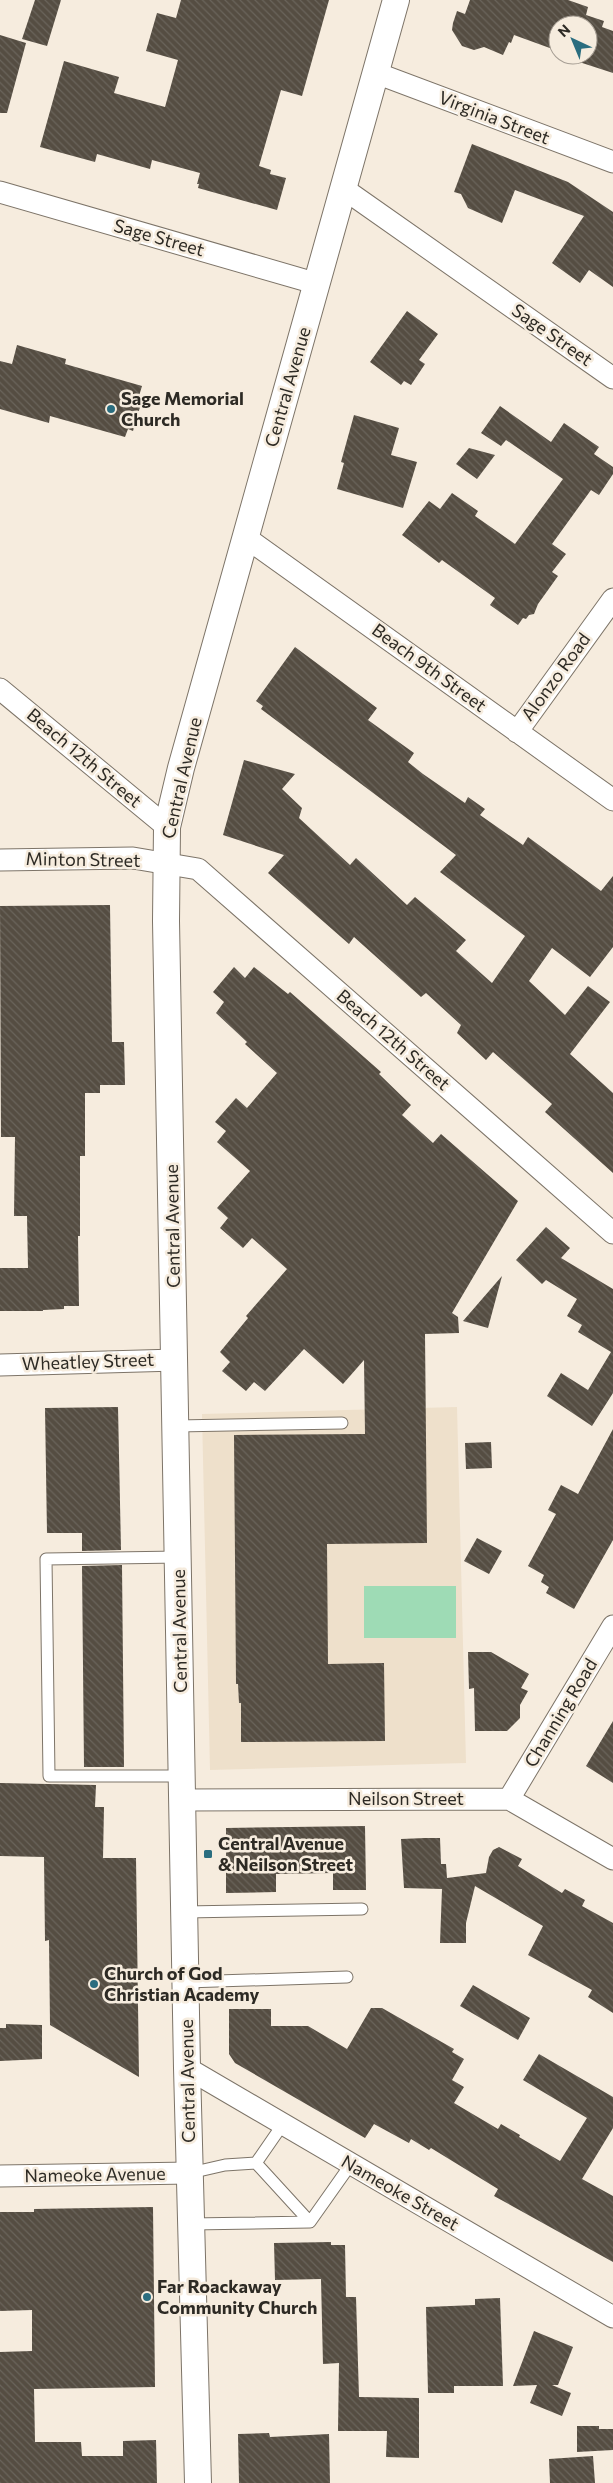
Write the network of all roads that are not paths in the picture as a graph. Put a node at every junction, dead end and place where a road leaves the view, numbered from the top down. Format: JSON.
{"nodes":[{"id":1,"x":396,"y":0,"type":"edge"},
{"id":2,"x":376,"y":73,"type":"junction"},
{"id":3,"x":613,"y":162,"type":"edge"},
{"id":4,"x":344,"y":189,"type":"junction"},
{"id":5,"x":0,"y":192,"type":"edge"},
{"id":6,"x":318,"y":284,"type":"junction"},
{"id":7,"x":613,"y":378,"type":"edge"},
{"id":8,"x":245,"y":537,"type":"junction"},
{"id":9,"x":613,"y":599,"type":"edge"},
{"id":10,"x":0,"y":688,"type":"edge"},
{"id":11,"x":517,"y":732,"type":"junction"},
{"id":12,"x":613,"y":800,"type":"edge"},
{"id":13,"x":167,"y":827,"type":"junction"},
{"id":14,"x":0,"y":860,"type":"edge"},
{"id":15,"x":166,"y":864,"type":"junction"},
{"id":16,"x":613,"y":1233,"type":"edge"},
{"id":17,"x":176,"y":1360,"type":"junction"},
{"id":18,"x":0,"y":1365,"type":"edge"},
{"id":19,"x":342,"y":1423,"type":"dead end"},
{"id":20,"x":177,"y":1426,"type":"junction"},
{"id":21,"x":179,"y":1557,"type":"junction"},
{"id":22,"x":613,"y":1626,"type":"edge"},
{"id":23,"x":183,"y":1788,"type":"junction"},
{"id":24,"x":509,"y":1799,"type":"junction"},
{"id":25,"x":613,"y":1859,"type":"edge"},
{"id":26,"x":362,"y":1910,"type":"dead end"},
{"id":27,"x":185,"y":1912,"type":"junction"},
{"id":28,"x":346,"y":1976,"type":"dead end"},
{"id":29,"x":186,"y":1982,"type":"junction"},
{"id":30,"x":187,"y":2068,"type":"junction"},
{"id":31,"x":283,"y":2124,"type":"junction"},
{"id":32,"x":256,"y":2163,"type":"junction"},
{"id":33,"x":351,"y":2164,"type":"junction"},
{"id":34,"x":190,"y":2173,"type":"junction"},
{"id":35,"x":0,"y":2176,"type":"edge"},
{"id":36,"x":310,"y":2222,"type":"junction"},
{"id":37,"x":192,"y":2224,"type":"junction"},
{"id":38,"x":613,"y":2317,"type":"edge"},
{"id":39,"x":198,"y":2483,"type":"edge"}],
"edges":[{"from":1,"to":2,"type":"street","name":"Central Avenue"},
{"from":2,"to":3,"type":"street","name":"Virginia Street"},
{"from":2,"to":4,"type":"street","name":"Central Avenue"},
{"from":4,"to":6,"type":"street","name":"Central Avenue"},
{"from":4,"to":7,"type":"street","name":"Sage Street"},
{"from":5,"to":6,"type":"street","name":"Sage Street"},
{"from":6,"to":8,"type":"street","name":"Central Avenue"},
{"from":8,"to":11,"type":"street","name":"Beach 9th Street"},
{"from":8,"to":13,"type":"street","name":"Central Avenue"},
{"from":9,"to":11,"type":"street","name":"Alonzo Road"},
{"from":10,"to":13,"type":"street","name":"Beach 12th Street"},
{"from":11,"to":12,"type":"street","name":"Beach 9th Street"},
{"from":13,"to":15,"type":"street","name":"Central Avenue"},
{"from":14,"to":15,"type":"street","name":"Minton Street"},
{"from":15,"to":16,"type":"street","name":"Beach 12th Street"},
{"from":15,"to":17,"type":"street","name":"Central Avenue"},
{"from":17,"to":18,"type":"street","name":"Wheatley Street"},
{"from":17,"to":20,"type":"street","name":"Central Avenue"},
{"from":19,"to":20,"type":"lane"},
{"from":20,"to":21,"type":"street","name":"Central Avenue"},
{"from":21,"to":23,"type":"street","name":"Central Avenue"},
{"from":21,"to":23,"type":"lane"},
{"from":22,"to":24,"type":"street","name":"Channing Road"},
{"from":23,"to":24,"type":"street","name":"Neilson Street"},
{"from":23,"to":27,"type":"street","name":"Central Avenue"},
{"from":24,"to":25,"type":"street"},
{"from":26,"to":27,"type":"lane"},
{"from":27,"to":29,"type":"street","name":"Central Avenue"},
{"from":28,"to":29,"type":"lane"},
{"from":29,"to":30,"type":"street","name":"Central Avenue"},
{"from":30,"to":31,"type":"street","name":"Nameoke Street"},
{"from":30,"to":34,"type":"street","name":"Central Avenue"},
{"from":31,"to":32,"type":"lane"},
{"from":31,"to":33,"type":"street","name":"Nameoke Street"},
{"from":32,"to":34,"type":"lane"},
{"from":32,"to":36,"type":"lane"},
{"from":33,"to":36,"type":"lane"},
{"from":33,"to":38,"type":"street","name":"Nameoke Street"},
{"from":34,"to":35,"type":"street","name":"Nameoke Avenue"},
{"from":34,"to":37,"type":"street","name":"Central Avenue"},
{"from":36,"to":37,"type":"lane"},
{"from":37,"to":39,"type":"street","name":"Central Avenue"}]}
